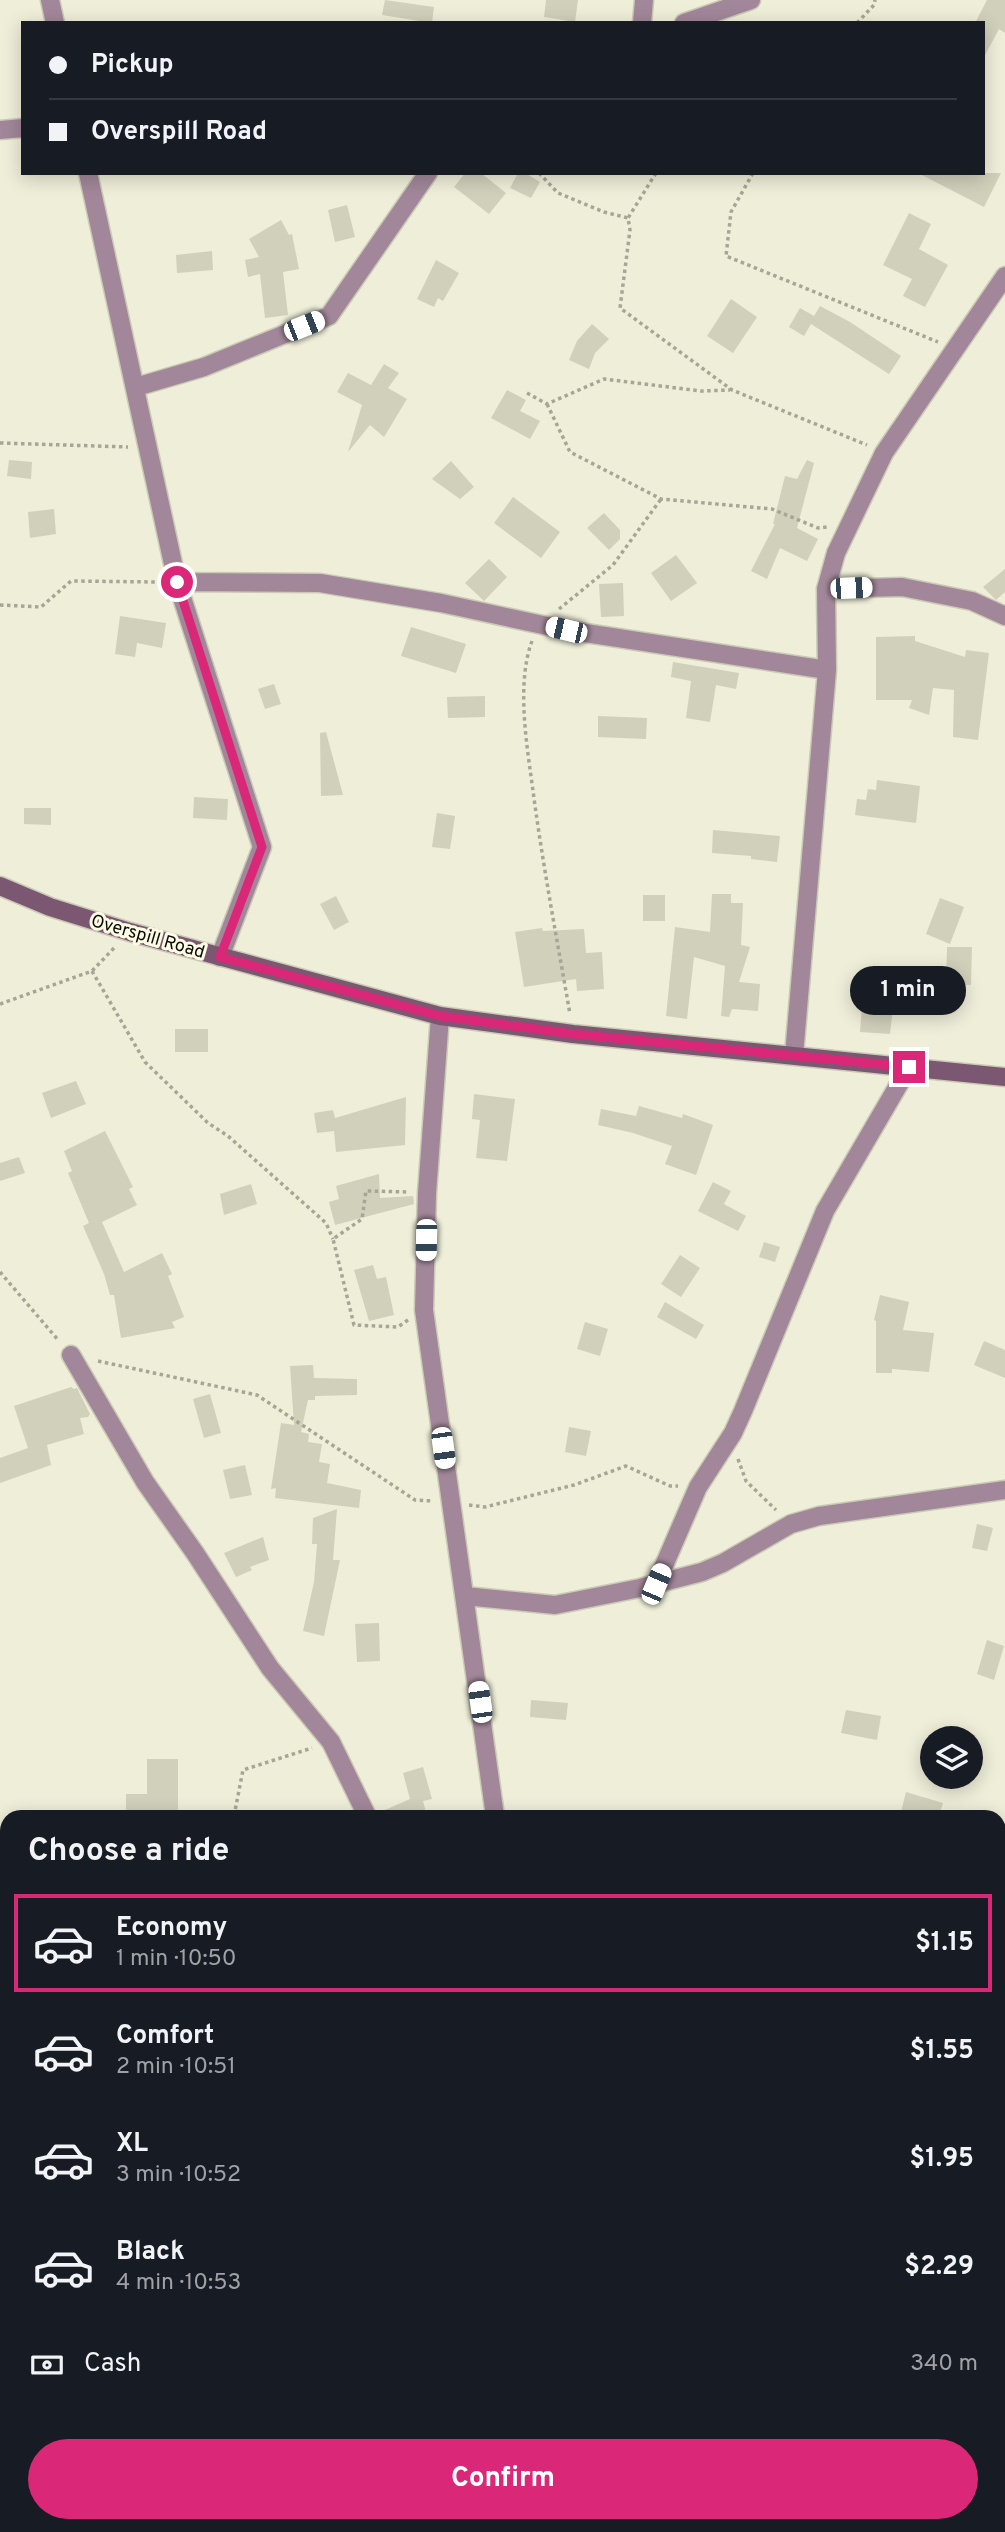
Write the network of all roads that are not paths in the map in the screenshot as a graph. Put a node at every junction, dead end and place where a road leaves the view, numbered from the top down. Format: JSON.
{"nodes":[{"id":1,"x":50,"y":0,"type":"edge"},
{"id":2,"x":644,"y":0,"type":"edge"},
{"id":3,"x":751,"y":0,"type":"edge"},
{"id":4,"x":55,"y":21,"type":"edge"},
{"id":5,"x":642,"y":21,"type":"edge"},
{"id":6,"x":690,"y":21,"type":"edge"},
{"id":7,"x":21,"y":128,"type":"edge"},
{"id":8,"x":0,"y":130,"type":"edge"},
{"id":9,"x":88,"y":175,"type":"edge"},
{"id":10,"x":427,"y":175,"type":"edge"},
{"id":11,"x":1005,"y":276,"type":"edge"},
{"id":12,"x":136,"y":387,"type":"junction"},
{"id":13,"x":177,"y":582,"type":"junction"},
{"id":14,"x":826,"y":589,"type":"junction"},
{"id":15,"x":1005,"y":616,"type":"edge"},
{"id":16,"x":827,"y":670,"type":"junction"},
{"id":17,"x":0,"y":886,"type":"edge"},
{"id":18,"x":220,"y":957,"type":"junction"},
{"id":19,"x":440,"y":1016,"type":"junction"},
{"id":20,"x":794,"y":1055,"type":"junction"},
{"id":21,"x":909,"y":1067,"type":"junction"},
{"id":22,"x":1005,"y":1077,"type":"edge"},
{"id":23,"x":71,"y":1355,"type":"road end"},
{"id":24,"x":1005,"y":1490,"type":"edge"},
{"id":25,"x":656,"y":1584,"type":"junction"},
{"id":26,"x":465,"y":1596,"type":"junction"},
{"id":27,"x":364,"y":1810,"type":"edge"},
{"id":28,"x":494,"y":1810,"type":"edge"}],
"edges":[{"from":1,"to":4,"type":"street"},
{"from":2,"to":5,"type":"street"},
{"from":3,"to":6,"type":"street"},
{"from":7,"to":8,"type":"street"},
{"from":9,"to":12,"type":"street"},
{"from":10,"to":12,"type":"street"},
{"from":11,"to":14,"type":"street"},
{"from":12,"to":13,"type":"street"},
{"from":13,"to":16,"type":"street"},
{"from":13,"to":18,"type":"street"},
{"from":14,"to":15,"type":"street"},
{"from":14,"to":16,"type":"street"},
{"from":16,"to":20,"type":"street"},
{"from":17,"to":18,"type":"street","name":"Overspill Road"},
{"from":18,"to":19,"type":"street","name":"Overspill Road"},
{"from":19,"to":20,"type":"street","name":"Overspill Road"},
{"from":19,"to":26,"type":"street"},
{"from":20,"to":21,"type":"street","name":"Overspill Road"},
{"from":21,"to":22,"type":"street","name":"Overspill Road"},
{"from":21,"to":25,"type":"street"},
{"from":23,"to":27,"type":"street"},
{"from":24,"to":25,"type":"street"},
{"from":25,"to":26,"type":"street"},
{"from":26,"to":28,"type":"street"}]}
